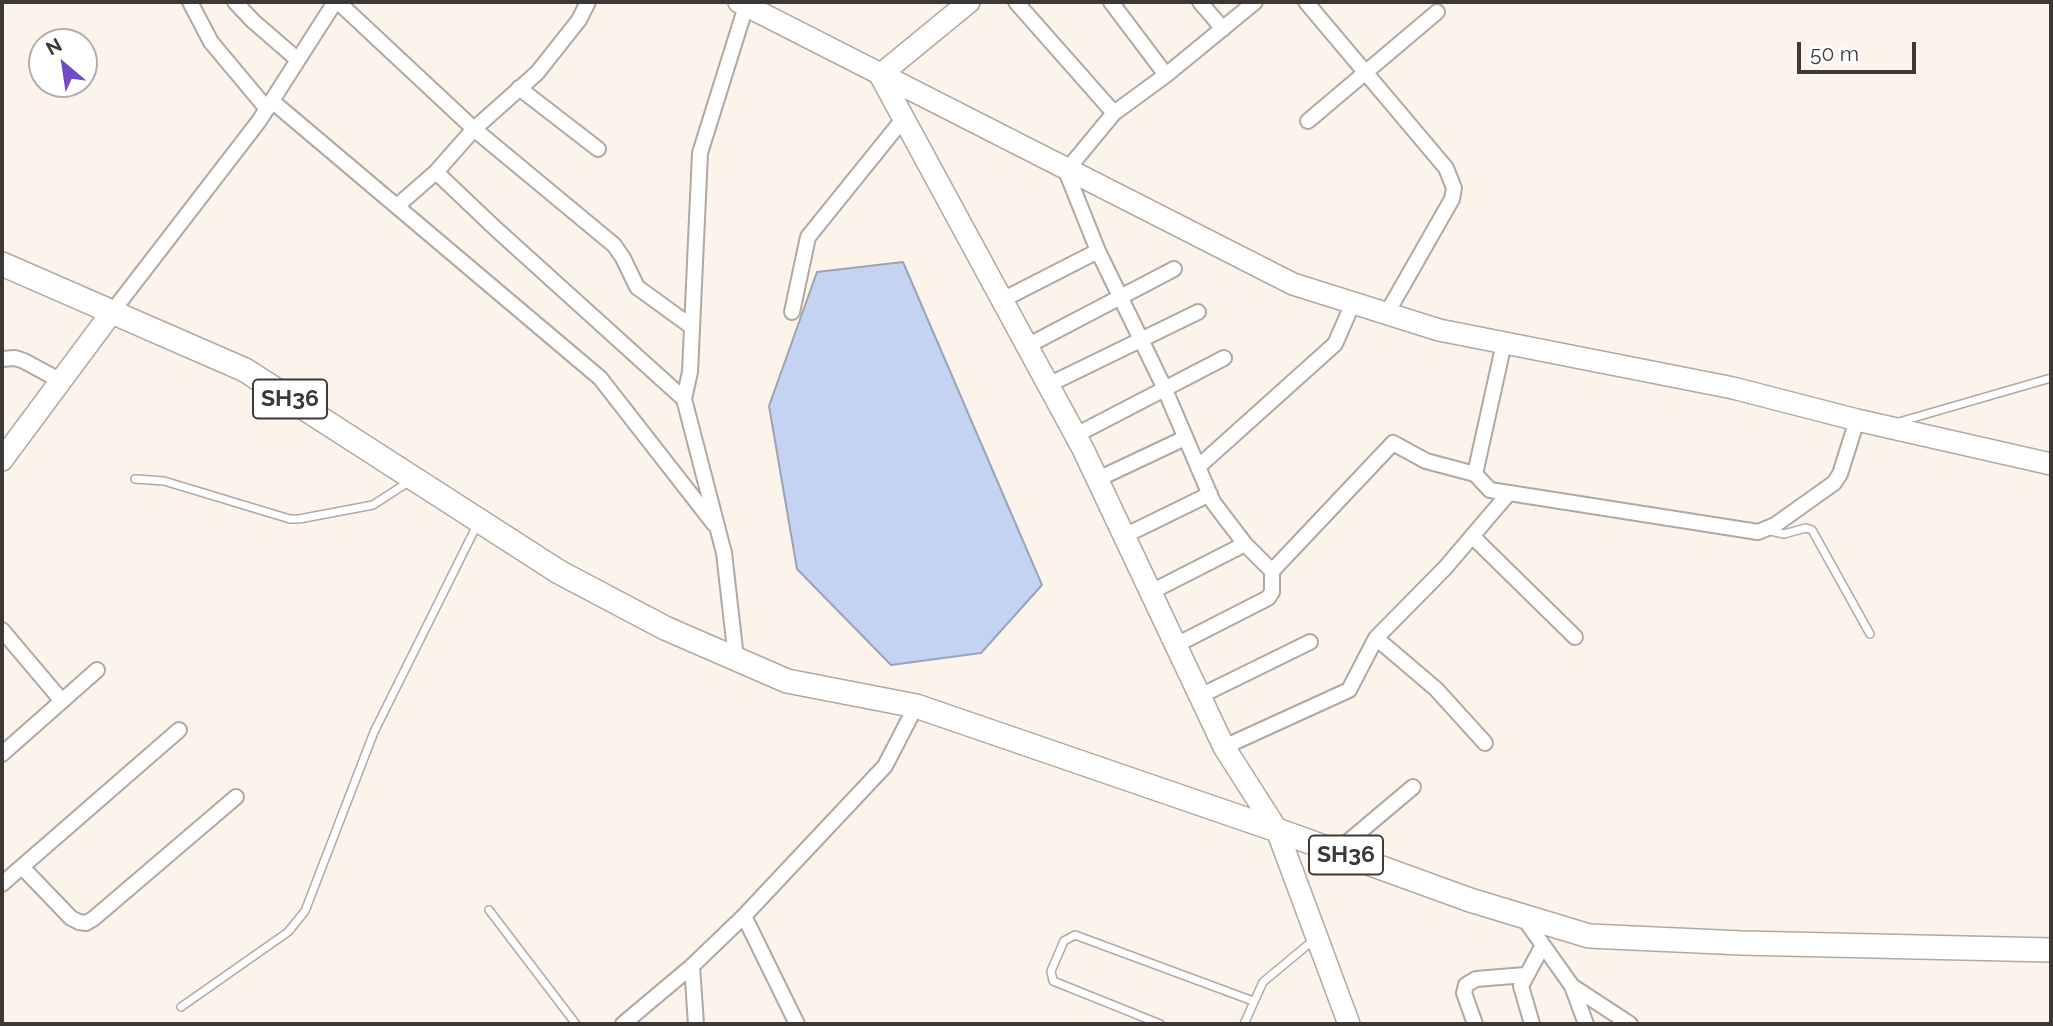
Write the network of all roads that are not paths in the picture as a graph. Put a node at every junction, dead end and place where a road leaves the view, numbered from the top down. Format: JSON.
{"nodes":[{"id":1,"x":190,"y":2,"type":"edge"},
{"id":2,"x":236,"y":2,"type":"edge"},
{"id":3,"x":337,"y":2,"type":"edge"},
{"id":4,"x":1016,"y":2,"type":"edge"},
{"id":5,"x":1111,"y":2,"type":"edge"},
{"id":6,"x":1200,"y":2,"type":"edge"},
{"id":7,"x":1255,"y":2,"type":"edge"},
{"id":8,"x":1306,"y":2,"type":"edge"},
{"id":9,"x":584,"y":3,"type":"edge"},
{"id":10,"x":741,"y":3,"type":"edge"},
{"id":11,"x":956,"y":6,"type":"edge"},
{"id":12,"x":1437,"y":12,"type":"dead end"},
{"id":13,"x":1223,"y":29,"type":"junction"},
{"id":14,"x":298,"y":60,"type":"junction"},
{"id":15,"x":1364,"y":71,"type":"junction"},
{"id":16,"x":880,"y":75,"type":"junction"},
{"id":17,"x":1166,"y":75,"type":"junction"},
{"id":18,"x":519,"y":89,"type":"junction"},
{"id":19,"x":266,"y":111,"type":"junction"},
{"id":20,"x":1114,"y":113,"type":"junction"},
{"id":21,"x":904,"y":118,"type":"junction"},
{"id":22,"x":1308,"y":121,"type":"dead end"},
{"id":23,"x":474,"y":129,"type":"junction"},
{"id":24,"x":598,"y":149,"type":"dead end"},
{"id":25,"x":1066,"y":170,"type":"junction"},
{"id":26,"x":436,"y":173,"type":"junction"},
{"id":27,"x":397,"y":206,"type":"junction"},
{"id":28,"x":1098,"y":251,"type":"junction"},
{"id":29,"x":2,"y":264,"type":"edge"},
{"id":30,"x":1174,"y":269,"type":"dead end"},
{"id":31,"x":1120,"y":297,"type":"junction"},
{"id":32,"x":1002,"y":300,"type":"junction"},
{"id":33,"x":1353,"y":303,"type":"junction"},
{"id":34,"x":112,"y":312,"type":"junction"},
{"id":35,"x":792,"y":312,"type":"dead end"},
{"id":36,"x":1198,"y":312,"type":"dead end"},
{"id":37,"x":1387,"y":313,"type":"junction"},
{"id":38,"x":692,"y":327,"type":"junction"},
{"id":39,"x":1141,"y":340,"type":"junction"},
{"id":40,"x":1504,"y":342,"type":"junction"},
{"id":41,"x":1027,"y":346,"type":"junction"},
{"id":42,"x":1224,"y":358,"type":"dead end"},
{"id":43,"x":2,"y":359,"type":"edge"},
{"id":44,"x":2051,"y":378,"type":"edge"},
{"id":45,"x":61,"y":381,"type":"junction"},
{"id":46,"x":1048,"y":385,"type":"junction"},
{"id":47,"x":1165,"y":390,"type":"junction"},
{"id":48,"x":684,"y":399,"type":"junction"},
{"id":49,"x":1857,"y":420,"type":"junction"},
{"id":50,"x":1885,"y":426,"type":"junction"},
{"id":51,"x":1076,"y":435,"type":"junction"},
{"id":52,"x":1185,"y":438,"type":"junction"},
{"id":53,"x":2,"y":460,"type":"edge"},
{"id":54,"x":2051,"y":464,"type":"edge"},
{"id":55,"x":1198,"y":467,"type":"junction"},
{"id":56,"x":1475,"y":474,"type":"junction"},
{"id":57,"x":135,"y":479,"type":"dead end"},
{"id":58,"x":412,"y":479,"type":"junction"},
{"id":59,"x":1098,"y":479,"type":"junction"},
{"id":60,"x":1509,"y":493,"type":"junction"},
{"id":61,"x":1210,"y":494,"type":"junction"},
{"id":62,"x":479,"y":522,"type":"junction"},
{"id":63,"x":718,"y":530,"type":"junction"},
{"id":64,"x":1766,"y":530,"type":"junction"},
{"id":65,"x":1124,"y":536,"type":"junction"},
{"id":66,"x":1472,"y":537,"type":"junction"},
{"id":67,"x":1245,"y":544,"type":"junction"},
{"id":68,"x":1272,"y":571,"type":"junction"},
{"id":69,"x":1151,"y":592,"type":"junction"},
{"id":70,"x":2,"y":629,"type":"edge"},
{"id":71,"x":1870,"y":634,"type":"dead end"},
{"id":72,"x":1575,"y":636,"type":"dead end"},
{"id":73,"x":1376,"y":638,"type":"junction"},
{"id":74,"x":1310,"y":642,"type":"dead end"},
{"id":75,"x":1176,"y":645,"type":"junction"},
{"id":76,"x":736,"y":659,"type":"junction"},
{"id":77,"x":97,"y":670,"type":"dead end"},
{"id":78,"x":1200,"y":696,"type":"junction"},
{"id":79,"x":62,"y":701,"type":"junction"},
{"id":80,"x":916,"y":706,"type":"junction"},
{"id":81,"x":179,"y":730,"type":"dead end"},
{"id":82,"x":1485,"y":743,"type":"dead end"},
{"id":83,"x":1224,"y":747,"type":"junction"},
{"id":84,"x":2,"y":754,"type":"edge"},
{"id":85,"x":1413,"y":787,"type":"dead end"},
{"id":86,"x":236,"y":797,"type":"dead end"},
{"id":87,"x":1277,"y":830,"type":"junction"},
{"id":88,"x":1337,"y":851,"type":"junction"},
{"id":89,"x":22,"y":867,"type":"junction"},
{"id":90,"x":2,"y":884,"type":"edge"},
{"id":91,"x":489,"y":910,"type":"dead end"},
{"id":92,"x":744,"y":916,"type":"junction"},
{"id":93,"x":1522,"y":916,"type":"junction"},
{"id":94,"x":1316,"y":937,"type":"junction"},
{"id":95,"x":1543,"y":945,"type":"junction"},
{"id":96,"x":2051,"y":950,"type":"edge"},
{"id":97,"x":692,"y":966,"type":"junction"},
{"id":98,"x":1525,"y":975,"type":"junction"},
{"id":99,"x":1572,"y":986,"type":"junction"},
{"id":100,"x":1253,"y":1000,"type":"junction"},
{"id":101,"x":181,"y":1007,"type":"dead end"},
{"id":102,"x":1529,"y":1023,"type":"edge"},
{"id":103,"x":576,"y":1024,"type":"edge"},
{"id":104,"x":623,"y":1024,"type":"edge"},
{"id":105,"x":696,"y":1024,"type":"edge"},
{"id":106,"x":797,"y":1024,"type":"edge"},
{"id":107,"x":1160,"y":1024,"type":"edge"},
{"id":108,"x":1244,"y":1024,"type":"edge"},
{"id":109,"x":1349,"y":1024,"type":"edge"},
{"id":110,"x":1475,"y":1024,"type":"edge"},
{"id":111,"x":1586,"y":1024,"type":"edge"},
{"id":112,"x":1630,"y":1024,"type":"edge"}],
"edges":[{"from":1,"to":19,"type":"street"},
{"from":2,"to":14,"type":"street"},
{"from":3,"to":14,"type":"street"},
{"from":3,"to":23,"type":"street"},
{"from":4,"to":20,"type":"street"},
{"from":5,"to":17,"type":"street"},
{"from":6,"to":13,"type":"street"},
{"from":7,"to":13,"type":"street"},
{"from":8,"to":15,"type":"street"},
{"from":9,"to":18,"type":"street"},
{"from":10,"to":16,"type":"main road"},
{"from":10,"to":38,"type":"street"},
{"from":11,"to":16,"type":"main road"},
{"from":12,"to":15,"type":"street"},
{"from":13,"to":17,"type":"street"},
{"from":14,"to":19,"type":"street"},
{"from":15,"to":22,"type":"street"},
{"from":15,"to":37,"type":"street"},
{"from":16,"to":21,"type":"main road"},
{"from":16,"to":25,"type":"main road"},
{"from":17,"to":20,"type":"street"},
{"from":18,"to":23,"type":"street"},
{"from":18,"to":24,"type":"street"},
{"from":19,"to":27,"type":"street"},
{"from":19,"to":34,"type":"street"},
{"from":20,"to":25,"type":"street"},
{"from":21,"to":32,"type":"main road"},
{"from":21,"to":35,"type":"street"},
{"from":23,"to":26,"type":"street"},
{"from":23,"to":38,"type":"street"},
{"from":25,"to":28,"type":"street"},
{"from":25,"to":33,"type":"main road"},
{"from":26,"to":27,"type":"street"},
{"from":26,"to":48,"type":"street"},
{"from":27,"to":63,"type":"street"},
{"from":28,"to":31,"type":"street"},
{"from":28,"to":32,"type":"street"},
{"from":29,"to":34,"type":"main road","number":"SH36"},
{"from":30,"to":31,"type":"street"},
{"from":31,"to":39,"type":"street"},
{"from":31,"to":41,"type":"street"},
{"from":32,"to":41,"type":"main road"},
{"from":33,"to":37,"type":"main road"},
{"from":33,"to":55,"type":"street"},
{"from":34,"to":45,"type":"main road"},
{"from":34,"to":58,"type":"main road","number":"SH36"},
{"from":36,"to":39,"type":"street"},
{"from":37,"to":40,"type":"main road"},
{"from":38,"to":48,"type":"street"},
{"from":39,"to":46,"type":"street"},
{"from":39,"to":47,"type":"street"},
{"from":40,"to":49,"type":"main road"},
{"from":40,"to":56,"type":"street"},
{"from":41,"to":46,"type":"main road"},
{"from":42,"to":47,"type":"street"},
{"from":43,"to":45,"type":"street"},
{"from":44,"to":50,"type":"lane"},
{"from":45,"to":53,"type":"main road"},
{"from":46,"to":51,"type":"main road"},
{"from":47,"to":51,"type":"street"},
{"from":47,"to":52,"type":"street"},
{"from":48,"to":63,"type":"street"},
{"from":49,"to":50,"type":"main road"},
{"from":49,"to":64,"type":"street"},
{"from":50,"to":54,"type":"main road"},
{"from":51,"to":59,"type":"main road"},
{"from":52,"to":55,"type":"street"},
{"from":52,"to":59,"type":"street"},
{"from":55,"to":61,"type":"street"},
{"from":56,"to":60,"type":"street"},
{"from":56,"to":68,"type":"street"},
{"from":57,"to":58,"type":"lane"},
{"from":58,"to":62,"type":"main road","number":"SH36"},
{"from":59,"to":65,"type":"main road"},
{"from":60,"to":64,"type":"street"},
{"from":60,"to":66,"type":"street"},
{"from":61,"to":65,"type":"street"},
{"from":61,"to":67,"type":"street"},
{"from":62,"to":76,"type":"main road","number":"SH36"},
{"from":62,"to":101,"type":"lane"},
{"from":63,"to":76,"type":"street"},
{"from":64,"to":71,"type":"lane"},
{"from":65,"to":69,"type":"main road"},
{"from":66,"to":72,"type":"street"},
{"from":66,"to":73,"type":"street"},
{"from":67,"to":68,"type":"street"},
{"from":67,"to":69,"type":"street"},
{"from":68,"to":75,"type":"street"},
{"from":69,"to":75,"type":"main road"},
{"from":70,"to":79,"type":"street"},
{"from":73,"to":82,"type":"street"},
{"from":73,"to":83,"type":"street"},
{"from":74,"to":78,"type":"street"},
{"from":75,"to":78,"type":"main road"},
{"from":76,"to":80,"type":"main road","number":"SH36"},
{"from":77,"to":79,"type":"street"},
{"from":78,"to":83,"type":"main road"},
{"from":79,"to":84,"type":"street"},
{"from":80,"to":87,"type":"main road","number":"SH36"},
{"from":80,"to":92,"type":"street"},
{"from":81,"to":89,"type":"street"},
{"from":83,"to":87,"type":"main road"},
{"from":85,"to":88,"type":"street"},
{"from":86,"to":89,"type":"street"},
{"from":87,"to":88,"type":"main road","number":"SH36"},
{"from":87,"to":94,"type":"main road"},
{"from":88,"to":93,"type":"main road","number":"SH36"},
{"from":89,"to":90,"type":"street"},
{"from":91,"to":103,"type":"lane"},
{"from":92,"to":97,"type":"street"},
{"from":92,"to":106,"type":"street"},
{"from":93,"to":95,"type":"street"},
{"from":93,"to":96,"type":"main road","number":"SH36"},
{"from":94,"to":100,"type":"lane"},
{"from":94,"to":109,"type":"main road"},
{"from":95,"to":98,"type":"street"},
{"from":95,"to":99,"type":"street"},
{"from":97,"to":104,"type":"street"},
{"from":97,"to":105,"type":"street"},
{"from":98,"to":102,"type":"street"},
{"from":98,"to":110,"type":"street"},
{"from":99,"to":111,"type":"street"},
{"from":99,"to":112,"type":"street"},
{"from":100,"to":107,"type":"lane"},
{"from":100,"to":108,"type":"lane"}]}
